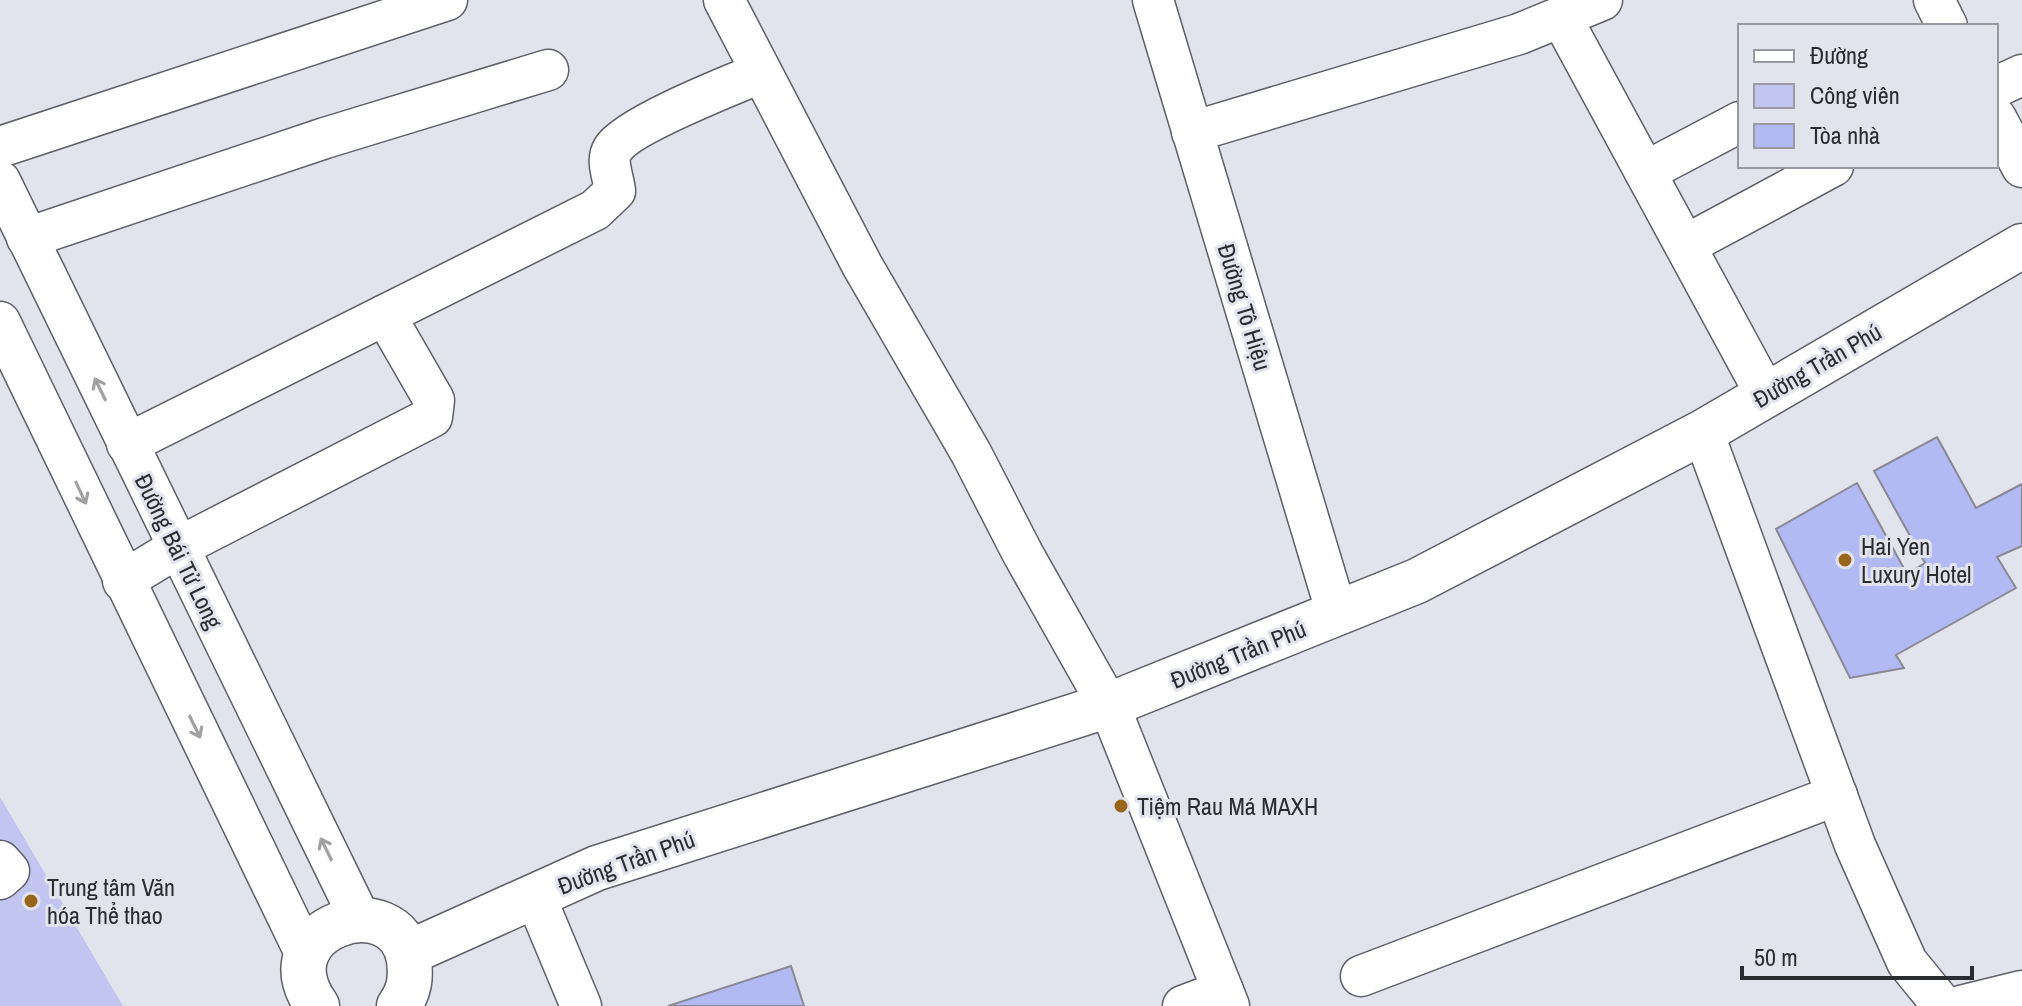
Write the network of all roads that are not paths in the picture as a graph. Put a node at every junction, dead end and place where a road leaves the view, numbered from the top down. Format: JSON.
{"nodes":[{"id":1,"x":447,"y":0,"type":"edge"},
{"id":2,"x":724,"y":0,"type":"edge"},
{"id":3,"x":1153,"y":0,"type":"edge"},
{"id":4,"x":1602,"y":0,"type":"edge"},
{"id":5,"x":1561,"y":17,"type":"junction"},
{"id":6,"x":548,"y":70,"type":"dead end"},
{"id":7,"x":760,"y":73,"type":"junction"},
{"id":8,"x":2022,"y":75,"type":"edge"},
{"id":9,"x":1998,"y":86,"type":"edge"},
{"id":10,"x":1998,"y":122,"type":"edge"},
{"id":11,"x":1738,"y":123,"type":"edge"},
{"id":12,"x":1192,"y":132,"type":"junction"},
{"id":13,"x":0,"y":147,"type":"edge"},
{"id":14,"x":2022,"y":167,"type":"edge"},
{"id":15,"x":1829,"y":168,"type":"edge"},
{"id":16,"x":1645,"y":172,"type":"junction"},
{"id":17,"x":0,"y":181,"type":"edge"},
{"id":18,"x":27,"y":238,"type":"junction"},
{"id":19,"x":1686,"y":245,"type":"junction"},
{"id":20,"x":2022,"y":246,"type":"edge"},
{"id":21,"x":385,"y":315,"type":"junction"},
{"id":22,"x":2,"y":331,"type":"edge"},
{"id":23,"x":1766,"y":395,"type":"junction"},
{"id":24,"x":1703,"y":432,"type":"junction"},
{"id":25,"x":127,"y":444,"type":"junction"},
{"id":26,"x":177,"y":548,"type":"junction"},
{"id":27,"x":123,"y":581,"type":"junction"},
{"id":28,"x":1337,"y":614,"type":"junction"},
{"id":29,"x":1108,"y":704,"type":"junction"},
{"id":30,"x":1837,"y":795,"type":"junction"},
{"id":31,"x":0,"y":861,"type":"edge"},
{"id":32,"x":0,"y":879,"type":"edge"},
{"id":33,"x":535,"y":896,"type":"junction"},
{"id":34,"x":360,"y":919,"type":"junction"},
{"id":35,"x":408,"y":953,"type":"junction"},
{"id":36,"x":307,"y":957,"type":"junction"},
{"id":37,"x":1361,"y":976,"type":"dead end"},
{"id":38,"x":2022,"y":991,"type":"edge"},
{"id":39,"x":1226,"y":998,"type":"edge"},
{"id":40,"x":317,"y":1006,"type":"edge"},
{"id":41,"x":399,"y":1006,"type":"edge"},
{"id":42,"x":581,"y":1006,"type":"edge"},
{"id":43,"x":1183,"y":1006,"type":"edge"},
{"id":44,"x":1943,"y":1006,"type":"edge"},
{"id":45,"x":1961,"y":1006,"type":"edge"}],
"edges":[{"from":1,"to":13,"type":"street"},
{"from":2,"to":7,"type":"street"},
{"from":3,"to":12,"type":"street","name":"Đường Tô Hiệu"},
{"from":4,"to":5,"type":"street"},
{"from":5,"to":12,"type":"street"},
{"from":5,"to":16,"type":"street"},
{"from":6,"to":18,"type":"street"},
{"from":7,"to":21,"type":"street"},
{"from":7,"to":29,"type":"street"},
{"from":8,"to":9,"type":"street"},
{"from":10,"to":14,"type":"street"},
{"from":11,"to":16,"type":"street"},
{"from":12,"to":28,"type":"street","name":"Đường Tô Hiệu"},
{"from":15,"to":19,"type":"street"},
{"from":16,"to":19,"type":"street"},
{"from":17,"to":18,"type":"street","name":"Đường Bái Tử Long"},
{"from":25,"to":18,"type":"street","name":"Đường Bái Tử Long","one_way":true},
{"from":19,"to":23,"type":"street"},
{"from":20,"to":23,"type":"main road","name":"Đường Trần Phú"},
{"from":21,"to":25,"type":"street"},
{"from":21,"to":26,"type":"street"},
{"from":22,"to":27,"type":"street","one_way":true},
{"from":23,"to":24,"type":"main road","name":"Đường Trần Phú"},
{"from":24,"to":28,"type":"main road","name":"Đường Trần Phú"},
{"from":24,"to":30,"type":"street"},
{"from":25,"to":26,"type":"street","name":"Đường Bái Tử Long"},
{"from":26,"to":27,"type":"street"},
{"from":34,"to":26,"type":"street","name":"Đường Bái Tử Long","one_way":true},
{"from":27,"to":36,"type":"street","one_way":true},
{"from":28,"to":29,"type":"main road","name":"Đường Trần Phú"},
{"from":29,"to":33,"type":"main road","name":"Đường Trần Phú"},
{"from":29,"to":39,"type":"street"},
{"from":30,"to":37,"type":"street"},
{"from":30,"to":44,"type":"street"},
{"from":31,"to":32,"type":"street"},
{"from":33,"to":35,"type":"main road","name":"Đường Trần Phú"},
{"from":33,"to":42,"type":"street"},
{"from":34,"to":35,"type":"main road"},
{"from":34,"to":36,"type":"main road"},
{"from":35,"to":41,"type":"main road"},
{"from":36,"to":40,"type":"main road"},
{"from":38,"to":45,"type":"street"},
{"from":39,"to":43,"type":"street"}]}
